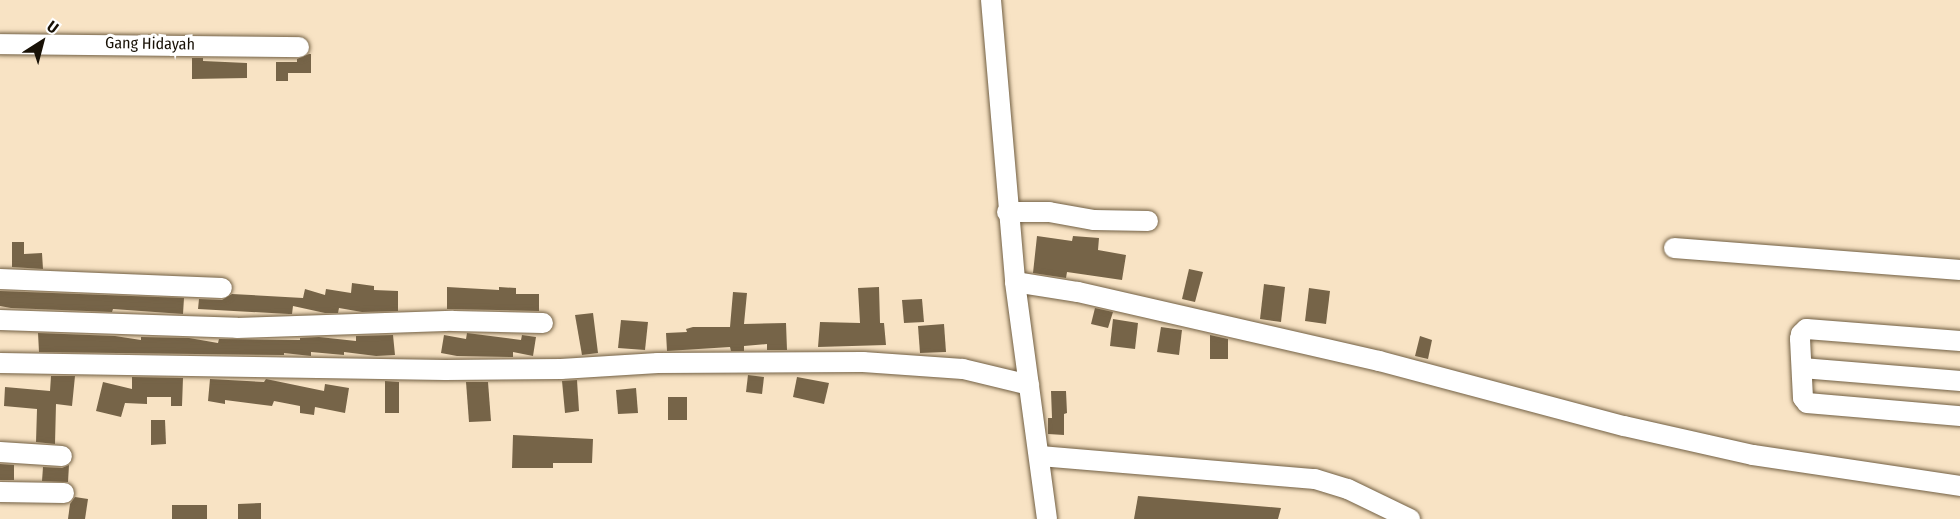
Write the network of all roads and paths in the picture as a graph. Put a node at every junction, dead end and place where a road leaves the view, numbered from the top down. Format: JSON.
{"nodes":[{"id":1,"x":991,"y":0,"type":"edge"},
{"id":2,"x":0,"y":44,"type":"edge"},
{"id":3,"x":299,"y":47,"type":"dead end"},
{"id":4,"x":1007,"y":212,"type":"junction"},
{"id":5,"x":1148,"y":221,"type":"dead end"},
{"id":6,"x":1674,"y":248,"type":"dead end"},
{"id":7,"x":1960,"y":270,"type":"edge"},
{"id":8,"x":0,"y":279,"type":"edge"},
{"id":9,"x":1015,"y":282,"type":"junction"},
{"id":10,"x":222,"y":288,"type":"dead end"},
{"id":11,"x":0,"y":320,"type":"edge"},
{"id":12,"x":543,"y":323,"type":"dead end"},
{"id":13,"x":1960,"y":341,"type":"edge"},
{"id":14,"x":0,"y":363,"type":"edge"},
{"id":15,"x":1802,"y":368,"type":"junction"},
{"id":16,"x":1960,"y":381,"type":"edge"},
{"id":17,"x":1029,"y":385,"type":"junction"},
{"id":18,"x":1960,"y":416,"type":"edge"},
{"id":19,"x":0,"y":452,"type":"edge"},
{"id":20,"x":62,"y":456,"type":"dead end"},
{"id":21,"x":1040,"y":456,"type":"junction"},
{"id":22,"x":1960,"y":486,"type":"edge"},
{"id":23,"x":0,"y":492,"type":"edge"},
{"id":24,"x":64,"y":493,"type":"dead end"},
{"id":25,"x":1047,"y":519,"type":"edge"},
{"id":26,"x":1410,"y":519,"type":"edge"}],
"edges":[{"from":1,"to":4,"type":"street"},
{"from":2,"to":3,"type":"street","name":"Gang Hidayah"},
{"from":4,"to":5,"type":"street"},
{"from":4,"to":9,"type":"street"},
{"from":6,"to":7,"type":"street"},
{"from":8,"to":10,"type":"street"},
{"from":9,"to":17,"type":"street"},
{"from":9,"to":22,"type":"street"},
{"from":11,"to":12,"type":"street"},
{"from":13,"to":15,"type":"street"},
{"from":14,"to":17,"type":"street"},
{"from":15,"to":16,"type":"street"},
{"from":15,"to":18,"type":"street"},
{"from":17,"to":21,"type":"street"},
{"from":19,"to":20,"type":"street"},
{"from":21,"to":25,"type":"street"},
{"from":21,"to":26,"type":"street"},
{"from":23,"to":24,"type":"street"}]}
